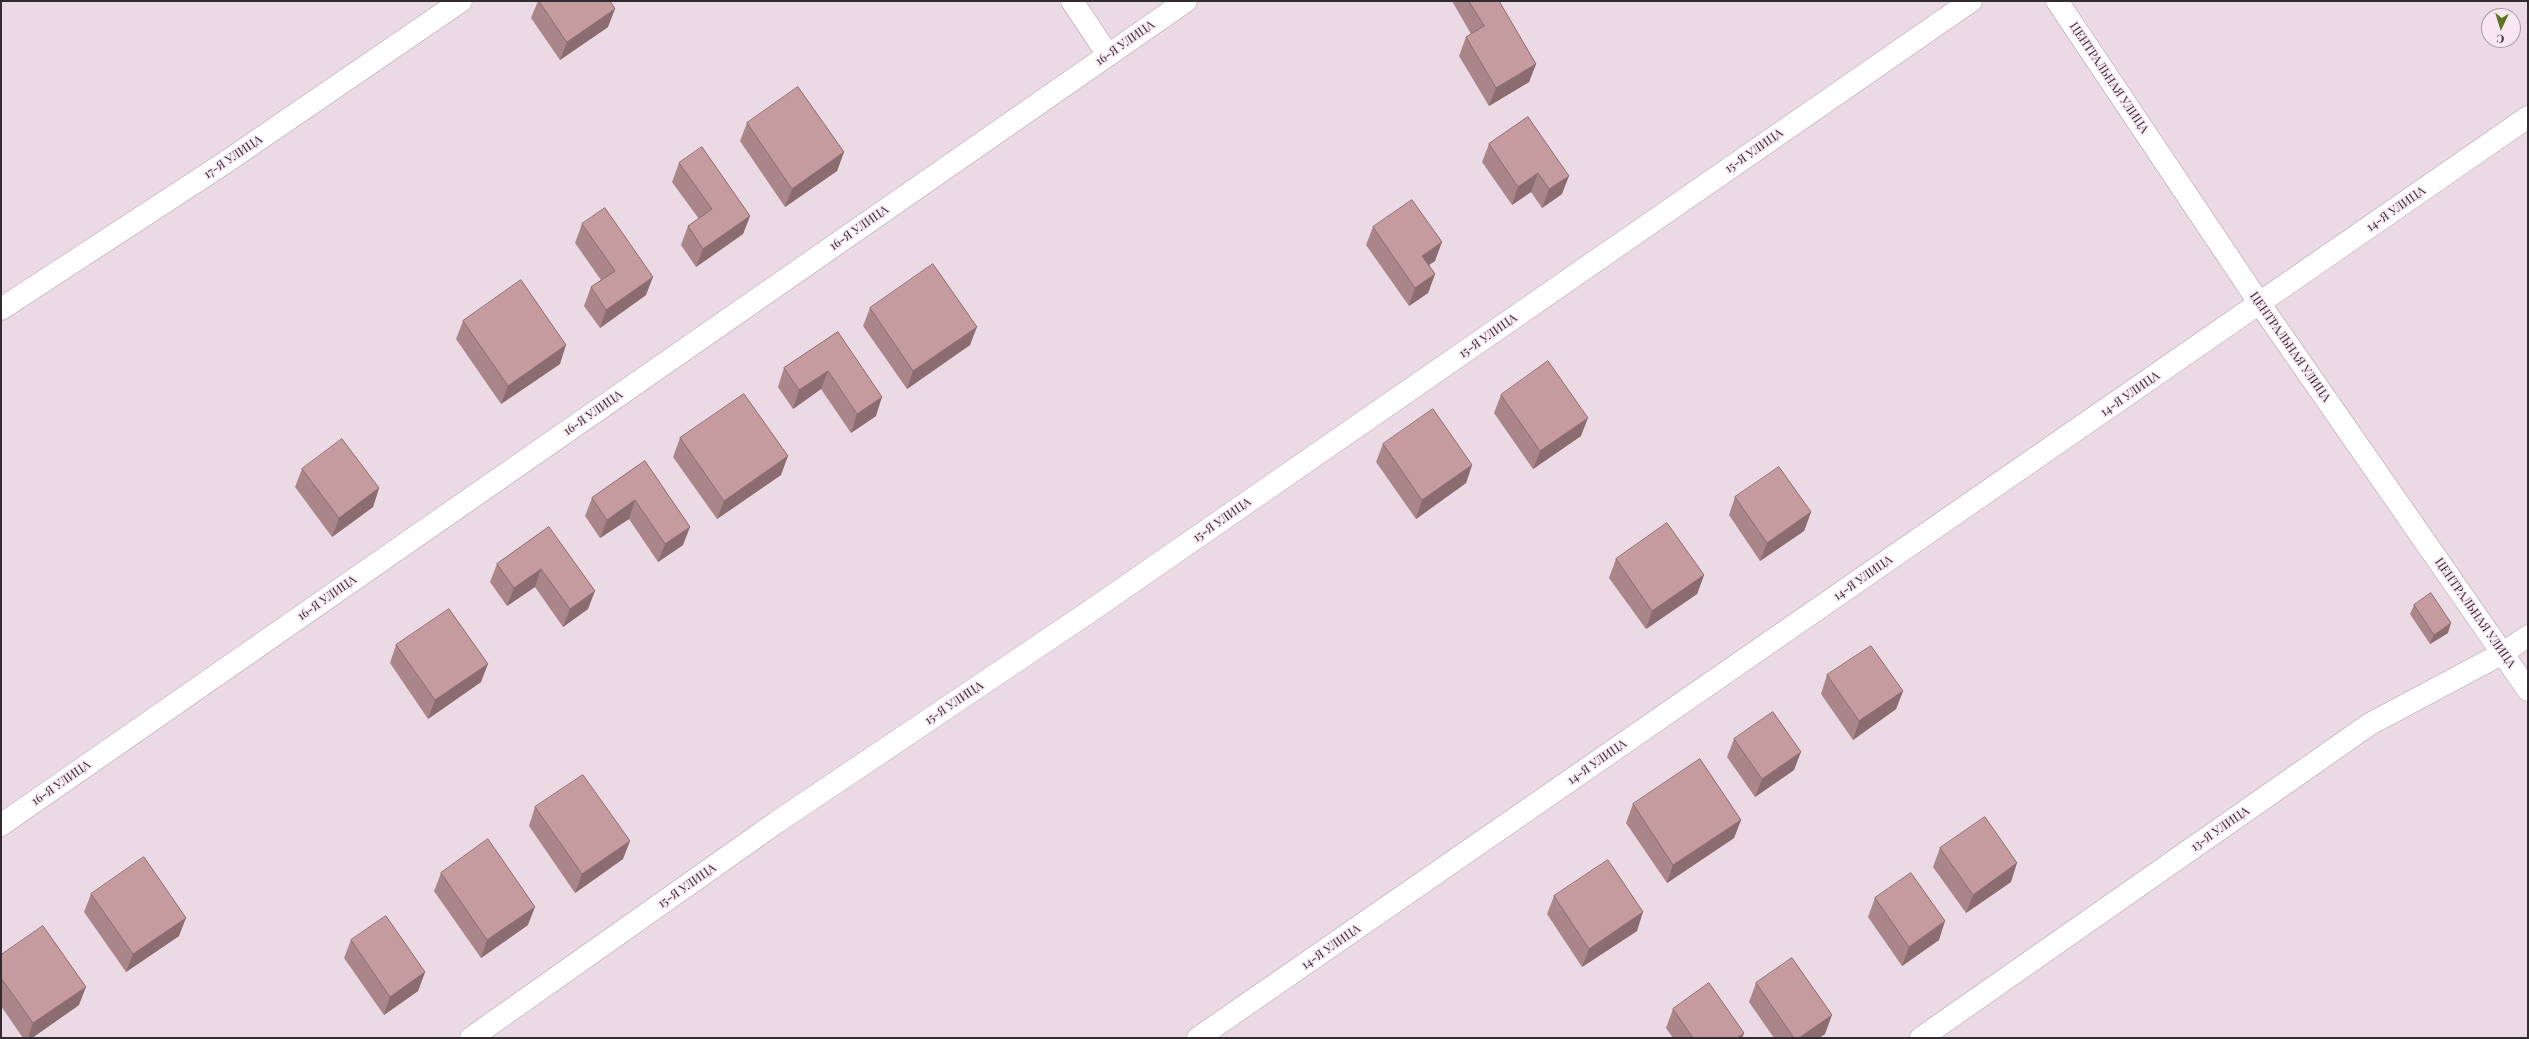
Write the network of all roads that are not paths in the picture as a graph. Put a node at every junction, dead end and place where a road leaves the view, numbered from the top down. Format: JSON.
{"nodes":[{"id":1,"x":461,"y":1,"type":"edge"},
{"id":2,"x":1072,"y":1,"type":"edge"},
{"id":3,"x":1186,"y":1,"type":"edge"},
{"id":4,"x":1971,"y":1,"type":"edge"},
{"id":5,"x":2057,"y":1,"type":"edge"},
{"id":6,"x":1108,"y":55,"type":"junction"},
{"id":7,"x":2528,"y":117,"type":"edge"},
{"id":8,"x":2260,"y":304,"type":"junction"},
{"id":9,"x":1,"y":309,"type":"edge"},
{"id":10,"x":2528,"y":636,"type":"edge"},
{"id":11,"x":2503,"y":653,"type":"junction"},
{"id":12,"x":2528,"y":690,"type":"edge"},
{"id":13,"x":1,"y":825,"type":"edge"},
{"id":14,"x":471,"y":1038,"type":"edge"},
{"id":15,"x":1198,"y":1038,"type":"edge"},
{"id":16,"x":1921,"y":1038,"type":"edge"}],
"edges":[{"from":1,"to":9,"type":"street","name":"17-Я УЛИЦА"},
{"from":2,"to":6,"type":"street"},
{"from":3,"to":6,"type":"street","name":"16-Я УЛИЦА"},
{"from":4,"to":14,"type":"street","name":"15-Я УЛИЦА"},
{"from":5,"to":8,"type":"street","name":"ЦЕНТРАЛЬНАЯ УЛИЦА"},
{"from":6,"to":13,"type":"street","name":"16-Я УЛИЦА"},
{"from":7,"to":8,"type":"street","name":"14-Я УЛИЦА"},
{"from":8,"to":11,"type":"street","name":"ЦЕНТРАЛЬНАЯ УЛИЦА"},
{"from":8,"to":15,"type":"street","name":"14-Я УЛИЦА"},
{"from":10,"to":11,"type":"street","name":"13-Я УЛИЦА"},
{"from":11,"to":12,"type":"street","name":"ЦЕНТРАЛЬНАЯ УЛИЦА"},
{"from":11,"to":16,"type":"street","name":"13-Я УЛИЦА"}]}
